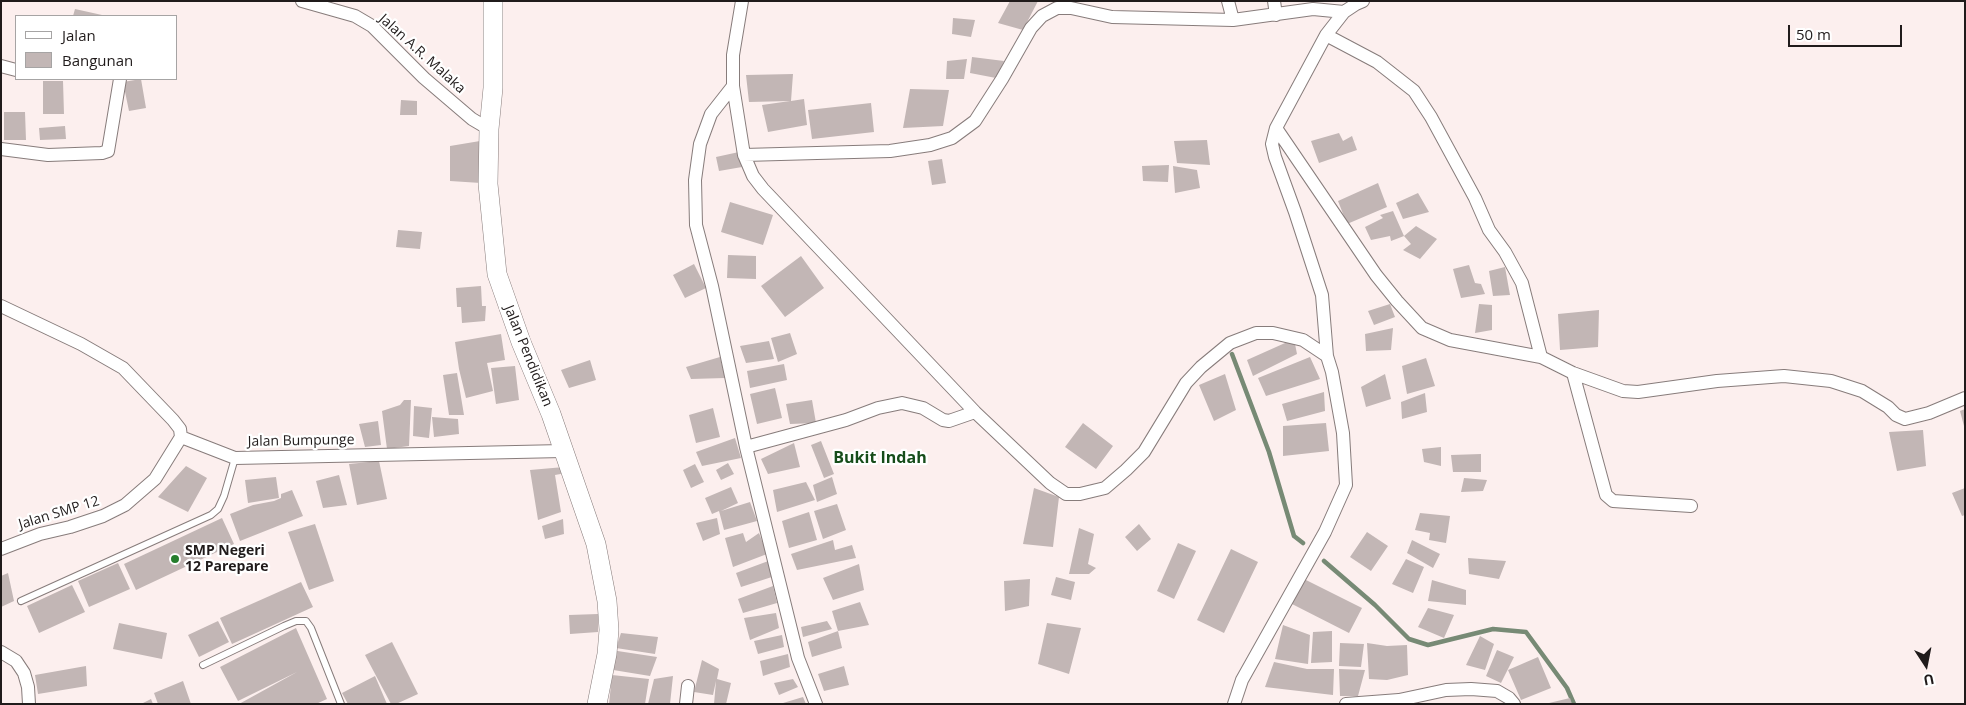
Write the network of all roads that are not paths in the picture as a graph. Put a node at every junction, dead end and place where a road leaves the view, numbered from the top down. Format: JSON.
{"nodes":[{"id":1,"x":302,"y":1,"type":"edge"},
{"id":2,"x":493,"y":1,"type":"edge"},
{"id":3,"x":742,"y":1,"type":"edge"},
{"id":4,"x":1228,"y":1,"type":"edge"},
{"id":5,"x":1274,"y":1,"type":"edge"},
{"id":6,"x":1364,"y":1,"type":"edge"},
{"id":7,"x":337,"y":6,"type":"edge"},
{"id":8,"x":1344,"y":12,"type":"junction"},
{"id":9,"x":1276,"y":15,"type":"junction"},
{"id":10,"x":1233,"y":20,"type":"junction"},
{"id":11,"x":1326,"y":36,"type":"junction"},
{"id":12,"x":1,"y":66,"type":"edge"},
{"id":13,"x":15,"y":70,"type":"edge"},
{"id":14,"x":120,"y":80,"type":"edge"},
{"id":15,"x":732,"y":86,"type":"junction"},
{"id":16,"x":1276,"y":128,"type":"junction"},
{"id":17,"x":489,"y":129,"type":"junction"},
{"id":18,"x":1,"y":150,"type":"edge"},
{"id":19,"x":744,"y":155,"type":"junction"},
{"id":20,"x":1,"y":306,"type":"edge"},
{"id":21,"x":1327,"y":356,"type":"junction"},
{"id":22,"x":1541,"y":357,"type":"junction"},
{"id":23,"x":1573,"y":373,"type":"junction"},
{"id":24,"x":1965,"y":398,"type":"edge"},
{"id":25,"x":975,"y":412,"type":"junction"},
{"id":26,"x":181,"y":437,"type":"junction"},
{"id":27,"x":746,"y":447,"type":"junction"},
{"id":28,"x":563,"y":451,"type":"junction"},
{"id":29,"x":236,"y":458,"type":"junction"},
{"id":30,"x":1691,"y":506,"type":"dead end"},
{"id":31,"x":1,"y":549,"type":"edge"},
{"id":32,"x":21,"y":601,"type":"dead end"},
{"id":33,"x":1,"y":652,"type":"edge"},
{"id":34,"x":203,"y":665,"type":"dead end"},
{"id":35,"x":688,"y":686,"type":"dead end"},
{"id":36,"x":1399,"y":702,"type":"edge"},
{"id":37,"x":1238,"y":703,"type":"edge"},
{"id":38,"x":29,"y":704,"type":"edge"},
{"id":39,"x":342,"y":704,"type":"edge"},
{"id":40,"x":597,"y":704,"type":"edge"},
{"id":41,"x":686,"y":704,"type":"edge"},
{"id":42,"x":816,"y":704,"type":"edge"},
{"id":43,"x":1346,"y":704,"type":"edge"},
{"id":44,"x":1514,"y":704,"type":"edge"}],
"edges":[{"from":1,"to":7,"type":"street","name":"Jalan A.R. Malaka"},
{"from":2,"to":17,"type":"street","name":"Jalan Pendidikan"},
{"from":3,"to":15,"type":"street"},
{"from":4,"to":10,"type":"street"},
{"from":5,"to":9,"type":"street"},
{"from":6,"to":8,"type":"street"},
{"from":7,"to":17,"type":"street","name":"Jalan A.R. Malaka"},
{"from":8,"to":9,"type":"street"},
{"from":8,"to":11,"type":"street"},
{"from":9,"to":10,"type":"street"},
{"from":10,"to":19,"type":"street"},
{"from":11,"to":16,"type":"street"},
{"from":11,"to":22,"type":"street"},
{"from":12,"to":13,"type":"street"},
{"from":14,"to":18,"type":"street"},
{"from":15,"to":19,"type":"street"},
{"from":15,"to":27,"type":"street"},
{"from":16,"to":21,"type":"street"},
{"from":16,"to":22,"type":"street"},
{"from":17,"to":28,"type":"street","name":"Jalan Pendidikan"},
{"from":19,"to":25,"type":"street"},
{"from":20,"to":26,"type":"street"},
{"from":21,"to":25,"type":"street"},
{"from":21,"to":37,"type":"street"},
{"from":22,"to":23,"type":"street"},
{"from":23,"to":24,"type":"street"},
{"from":23,"to":30,"type":"street"},
{"from":25,"to":27,"type":"street"},
{"from":26,"to":29,"type":"street","name":"Jalan Bumpunge"},
{"from":26,"to":31,"type":"street","name":"Jalan SMP 12"},
{"from":27,"to":42,"type":"street"},
{"from":28,"to":29,"type":"street","name":"Jalan Bumpunge"},
{"from":28,"to":40,"type":"street","name":"Jalan Pendidikan"},
{"from":29,"to":32,"type":"lane"},
{"from":33,"to":38,"type":"street"},
{"from":34,"to":39,"type":"lane"},
{"from":35,"to":41,"type":"street"},
{"from":36,"to":43,"type":"street"},
{"from":36,"to":44,"type":"street"}]}
